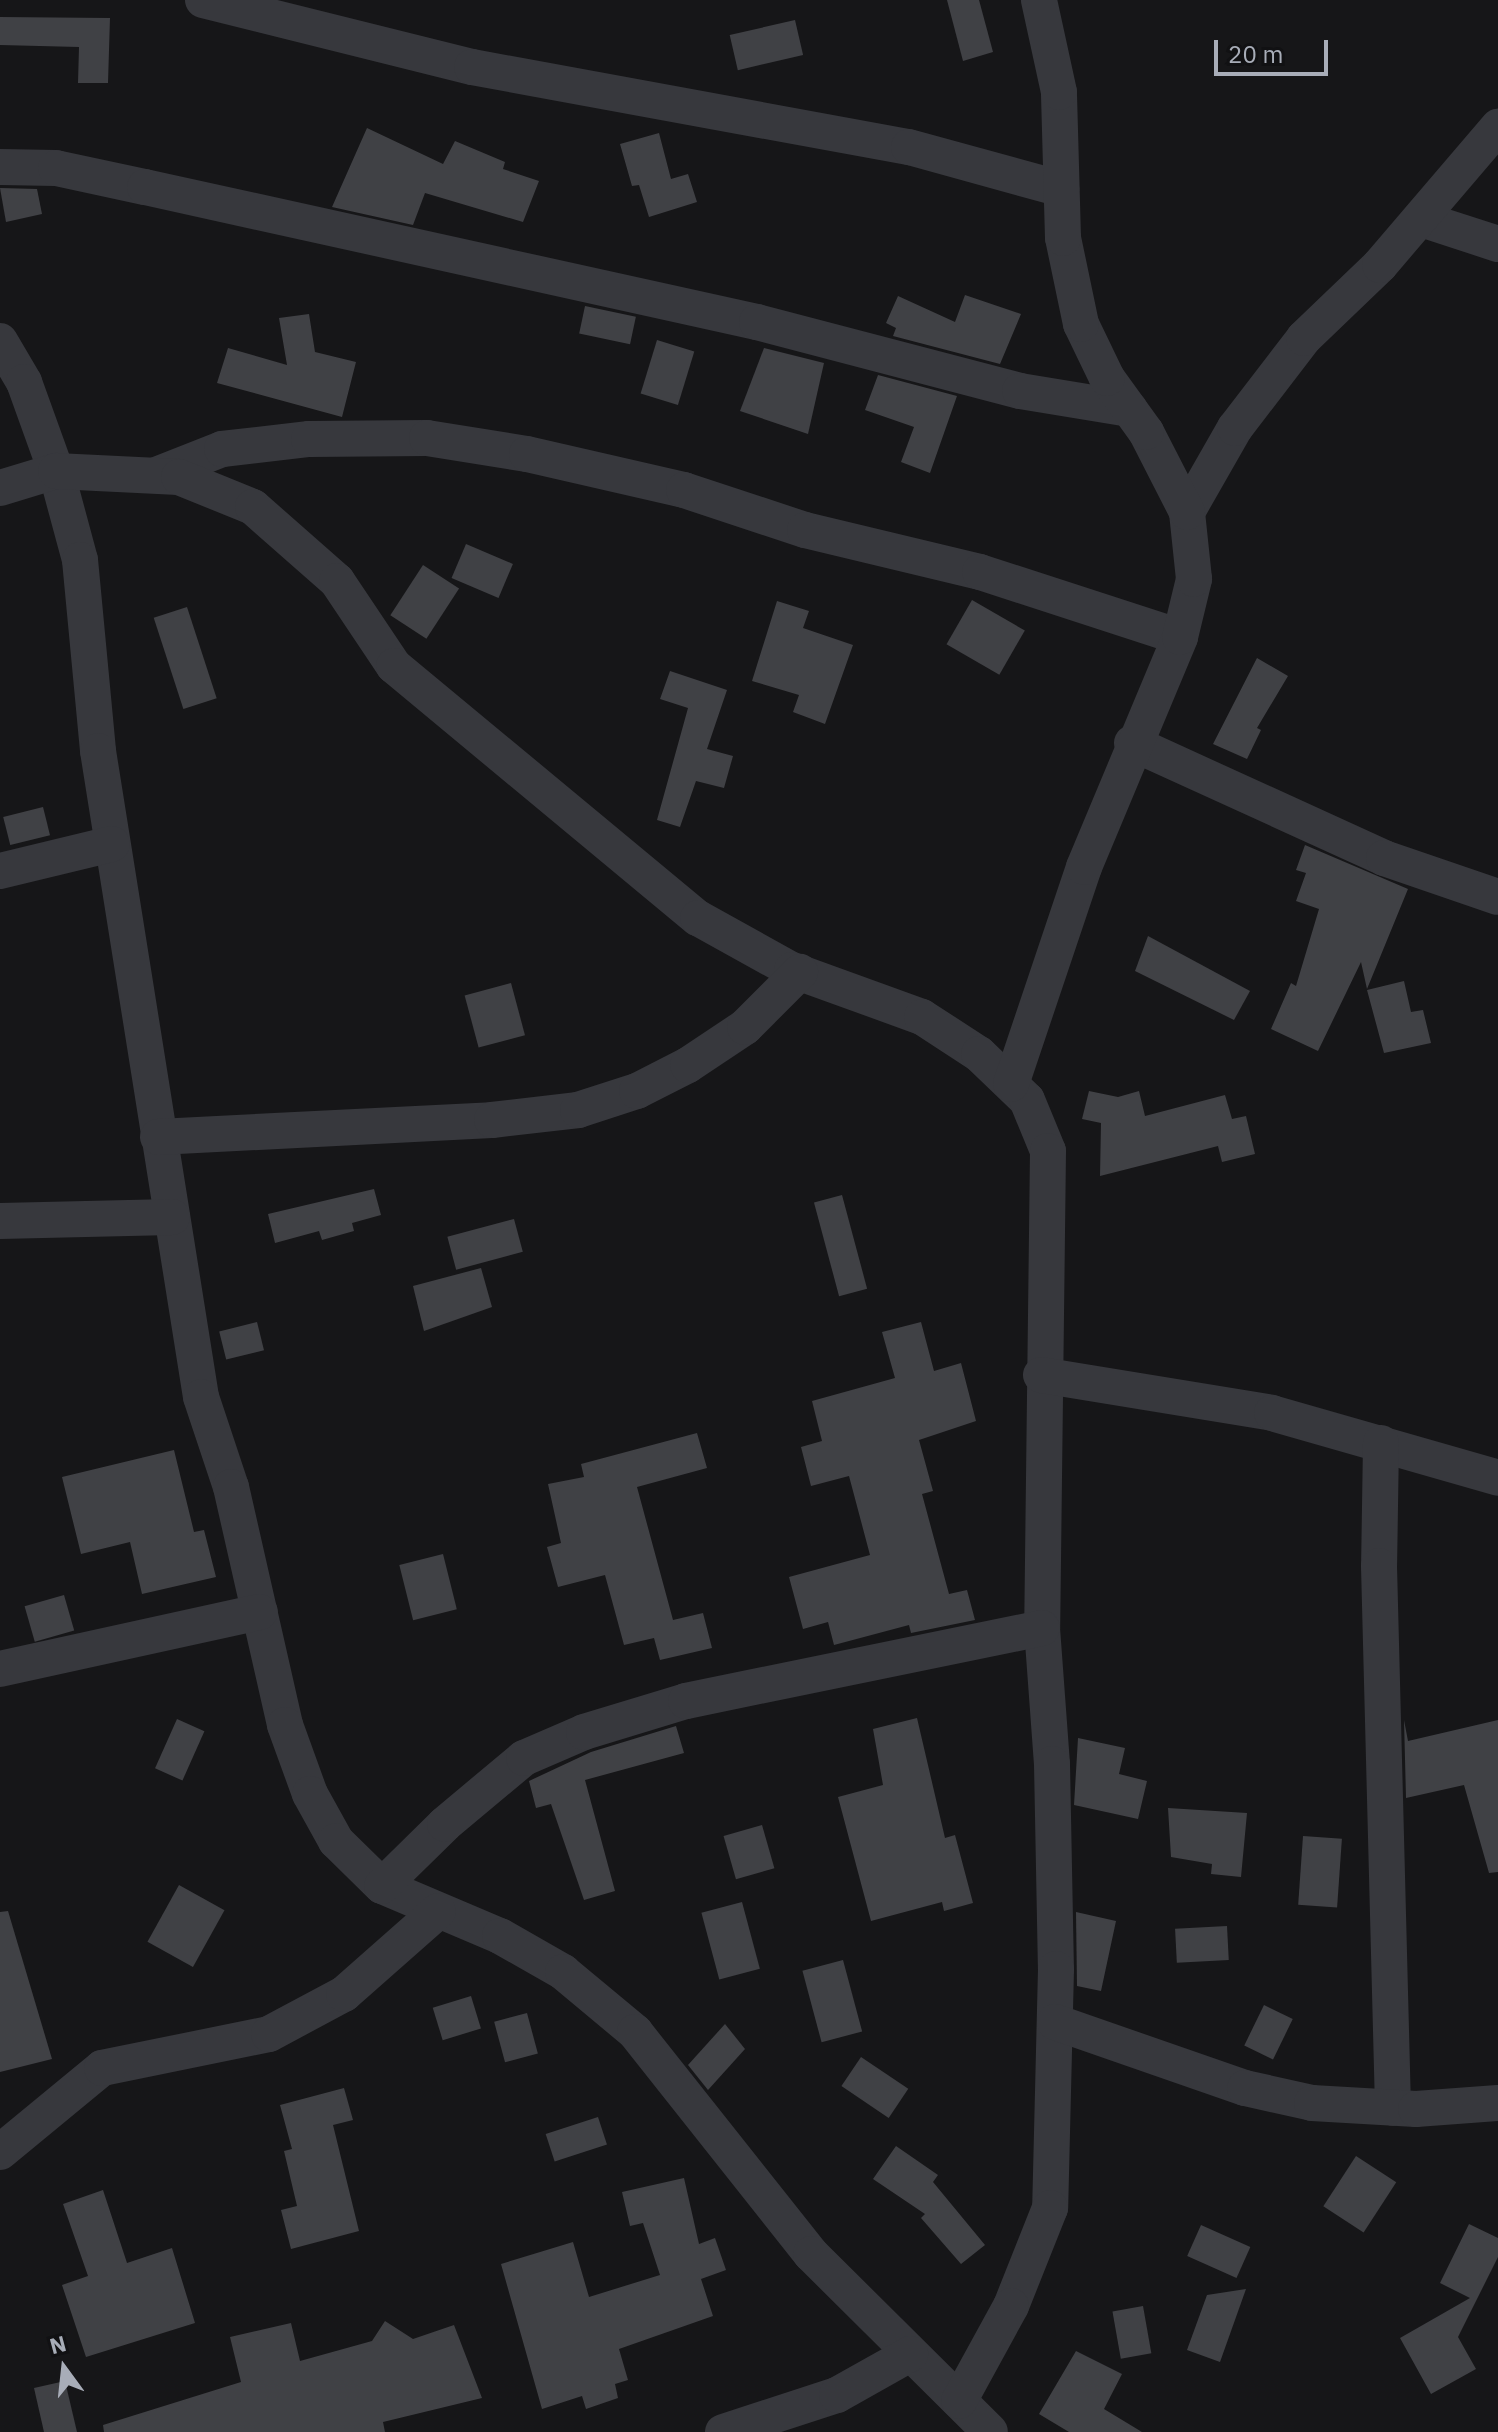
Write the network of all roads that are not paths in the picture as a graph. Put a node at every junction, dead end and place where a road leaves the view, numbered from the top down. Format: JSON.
{"nodes":[{"id":1,"x":203,"y":0,"type":"edge"},
{"id":2,"x":1039,"y":0,"type":"edge"},
{"id":3,"x":1498,"y":127,"type":"edge"},
{"id":4,"x":0,"y":167,"type":"edge"},
{"id":5,"x":1061,"y":189,"type":"junction"},
{"id":6,"x":1421,"y":219,"type":"junction"},
{"id":7,"x":1498,"y":244,"type":"edge"},
{"id":8,"x":0,"y":341,"type":"edge"},
{"id":9,"x":1130,"y":409,"type":"junction"},
{"id":10,"x":56,"y":471,"type":"junction"},
{"id":11,"x":154,"y":475,"type":"junction"},
{"id":12,"x":0,"y":488,"type":"edge"},
{"id":13,"x":1187,"y":512,"type":"junction"},
{"id":14,"x":1180,"y":637,"type":"junction"},
{"id":15,"x":1132,"y":743,"type":"junction"},
{"id":16,"x":112,"y":844,"type":"junction"},
{"id":17,"x":0,"y":871,"type":"edge"},
{"id":18,"x":1498,"y":897,"type":"edge"},
{"id":19,"x":800,"y":972,"type":"junction"},
{"id":20,"x":1011,"y":1084,"type":"junction"},
{"id":21,"x":158,"y":1137,"type":"junction"},
{"id":22,"x":172,"y":1217,"type":"junction"},
{"id":23,"x":0,"y":1221,"type":"edge"},
{"id":24,"x":1041,"y":1375,"type":"junction"},
{"id":25,"x":1381,"y":1443,"type":"junction"},
{"id":26,"x":1498,"y":1478,"type":"edge"},
{"id":27,"x":260,"y":1612,"type":"junction"},
{"id":28,"x":1042,"y":1628,"type":"junction"},
{"id":29,"x":0,"y":1669,"type":"edge"},
{"id":30,"x":382,"y":1886,"type":"junction"},
{"id":31,"x":438,"y":1911,"type":"junction"},
{"id":32,"x":1055,"y":2022,"type":"junction"},
{"id":33,"x":1498,"y":2103,"type":"edge"},
{"id":34,"x":1393,"y":2108,"type":"junction"},
{"id":35,"x":0,"y":2152,"type":"edge"},
{"id":36,"x":910,"y":2354,"type":"junction"},
{"id":37,"x":959,"y":2401,"type":"junction"},
{"id":38,"x":728,"y":2431,"type":"edge"},
{"id":39,"x":990,"y":2432,"type":"edge"}],
"edges":[{"from":1,"to":5,"type":"street"},
{"from":2,"to":5,"type":"street"},
{"from":3,"to":6,"type":"street"},
{"from":4,"to":9,"type":"street"},
{"from":5,"to":9,"type":"street"},
{"from":6,"to":7,"type":"street"},
{"from":6,"to":13,"type":"street"},
{"from":8,"to":10,"type":"street"},
{"from":9,"to":13,"type":"street"},
{"from":10,"to":11,"type":"street"},
{"from":10,"to":12,"type":"street"},
{"from":10,"to":16,"type":"street"},
{"from":11,"to":14,"type":"street"},
{"from":11,"to":19,"type":"street"},
{"from":13,"to":14,"type":"street"},
{"from":14,"to":15,"type":"street"},
{"from":15,"to":18,"type":"street"},
{"from":15,"to":20,"type":"street"},
{"from":16,"to":17,"type":"street"},
{"from":16,"to":21,"type":"street"},
{"from":19,"to":20,"type":"street"},
{"from":19,"to":21,"type":"street"},
{"from":20,"to":24,"type":"street"},
{"from":21,"to":22,"type":"street"},
{"from":22,"to":23,"type":"street"},
{"from":22,"to":27,"type":"street"},
{"from":24,"to":25,"type":"street"},
{"from":24,"to":28,"type":"street"},
{"from":25,"to":26,"type":"street"},
{"from":25,"to":34,"type":"street"},
{"from":27,"to":29,"type":"street"},
{"from":27,"to":30,"type":"street"},
{"from":28,"to":30,"type":"street"},
{"from":28,"to":32,"type":"street"},
{"from":30,"to":31,"type":"street"},
{"from":31,"to":35,"type":"street"},
{"from":31,"to":36,"type":"street"},
{"from":32,"to":34,"type":"street"},
{"from":32,"to":37,"type":"street"},
{"from":33,"to":34,"type":"street"},
{"from":36,"to":37,"type":"street"},
{"from":36,"to":38,"type":"street"},
{"from":37,"to":39,"type":"street"}]}
